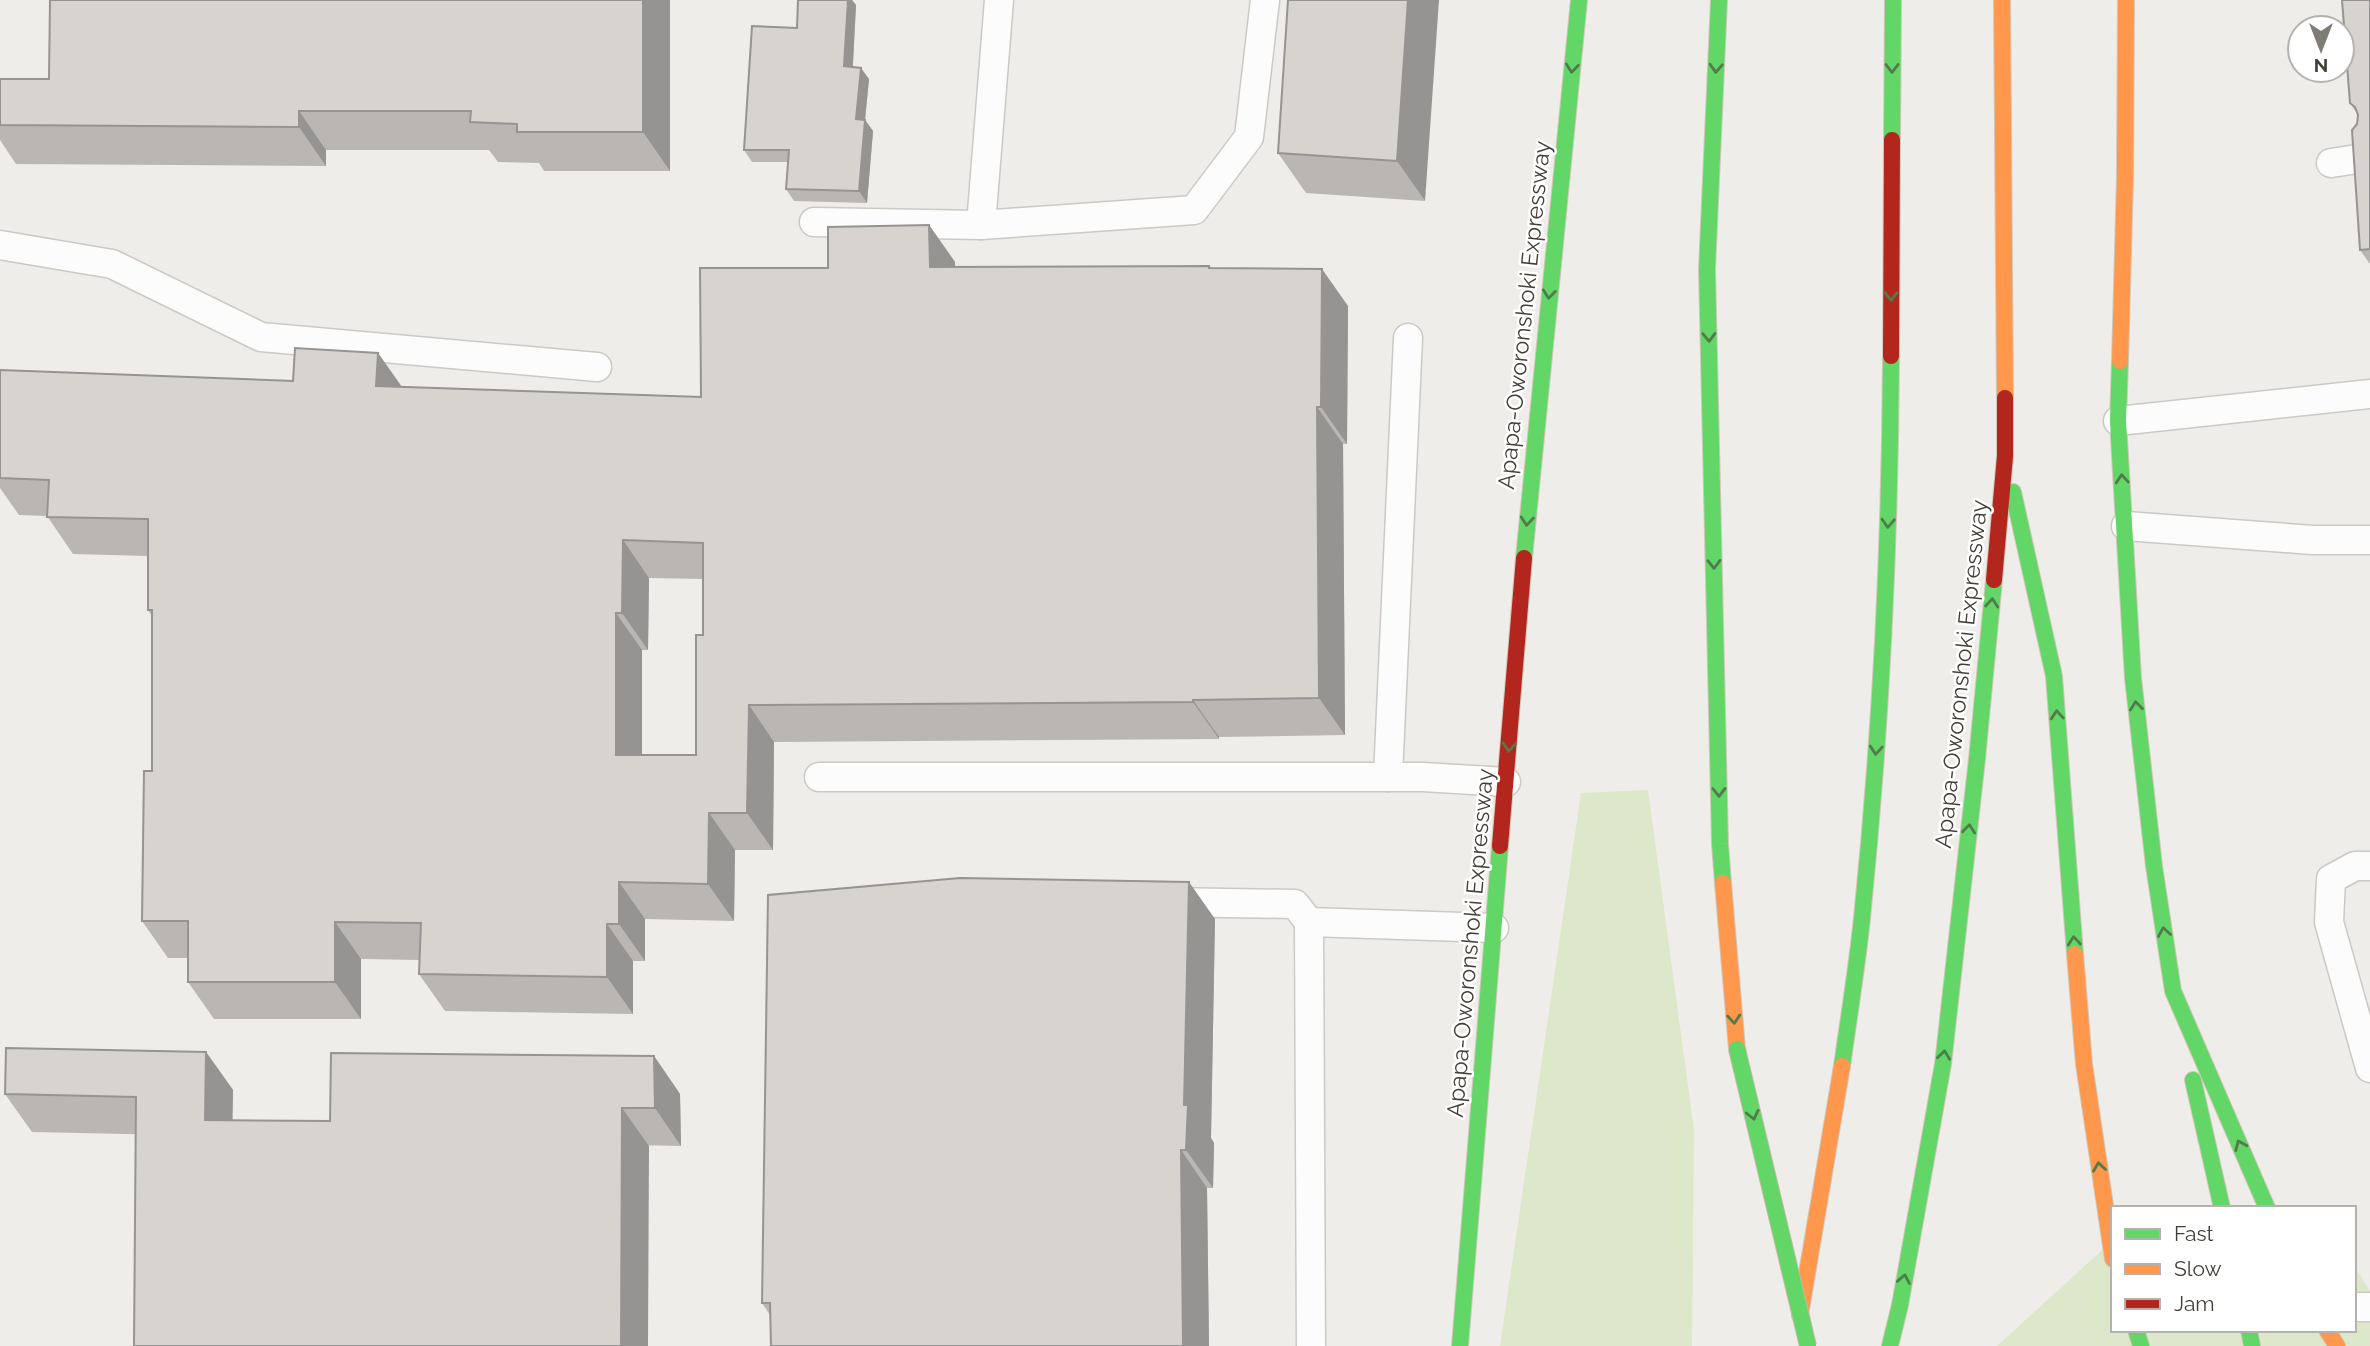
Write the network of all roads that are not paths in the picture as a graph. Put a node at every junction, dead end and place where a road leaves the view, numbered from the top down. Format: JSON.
{"nodes":[{"id":1,"x":999,"y":0,"type":"edge"},
{"id":2,"x":1265,"y":0,"type":"edge"},
{"id":3,"x":1579,"y":0,"type":"edge"},
{"id":4,"x":1719,"y":0,"type":"edge"},
{"id":5,"x":1893,"y":0,"type":"edge"},
{"id":6,"x":2002,"y":0,"type":"edge"},
{"id":7,"x":2126,"y":0,"type":"edge"},
{"id":8,"x":2370,"y":157,"type":"edge"},
{"id":9,"x":2331,"y":163,"type":"dead end"},
{"id":10,"x":814,"y":222,"type":"dead end"},
{"id":11,"x":981,"y":225,"type":"junction"},
{"id":12,"x":0,"y":245,"type":"edge"},
{"id":13,"x":1408,"y":338,"type":"dead end"},
{"id":14,"x":597,"y":367,"type":"dead end"},
{"id":15,"x":2370,"y":394,"type":"edge"},
{"id":16,"x":2118,"y":421,"type":"junction"},
{"id":17,"x":2005,"y":456,"type":"junction"},
{"id":18,"x":2126,"y":526,"type":"junction"},
{"id":19,"x":2370,"y":540,"type":"edge"},
{"id":20,"x":819,"y":777,"type":"dead end"},
{"id":21,"x":1388,"y":777,"type":"junction"},
{"id":22,"x":1506,"y":782,"type":"junction"},
{"id":23,"x":2370,"y":866,"type":"edge"},
{"id":24,"x":1143,"y":902,"type":"edge"},
{"id":25,"x":1309,"y":922,"type":"junction"},
{"id":26,"x":1494,"y":929,"type":"junction"},
{"id":27,"x":2173,"y":991,"type":"junction"},
{"id":28,"x":2370,"y":1068,"type":"edge"},
{"id":29,"x":2221,"y":1206,"type":"edge"},
{"id":30,"x":2266,"y":1206,"type":"edge"},
{"id":31,"x":2111,"y":1246,"type":"edge"},
{"id":32,"x":1311,"y":1346,"type":"edge"},
{"id":33,"x":1460,"y":1346,"type":"edge"},
{"id":34,"x":1794,"y":1346,"type":"edge"},
{"id":35,"x":1808,"y":1346,"type":"edge"},
{"id":36,"x":1890,"y":1346,"type":"edge"}],
"edges":[{"from":1,"to":11,"type":"lane"},
{"from":2,"to":11,"type":"lane"},
{"from":3,"to":22,"type":"main road","name":"Apapa-Oworonshoki Expressway","one_way":true},
{"from":4,"to":35,"type":"main road","one_way":true,"bridge":true},
{"from":5,"to":34,"type":"main road","one_way":true},
{"from":6,"to":17,"type":"main road","name":"Apapa-Oworonshoki Expressway"},
{"from":7,"to":16,"type":"main road"},
{"from":8,"to":9,"type":"lane"},
{"from":10,"to":11,"type":"lane"},
{"from":12,"to":14,"type":"lane"},
{"from":13,"to":21,"type":"lane"},
{"from":15,"to":16,"type":"lane"},
{"from":18,"to":16,"type":"main road","one_way":true},
{"from":31,"to":17,"type":"main road","one_way":true},
{"from":36,"to":17,"type":"main road","name":"Apapa-Oworonshoki Expressway","one_way":true},
{"from":18,"to":19,"type":"lane"},
{"from":27,"to":18,"type":"main road","one_way":true},
{"from":20,"to":21,"type":"lane"},
{"from":21,"to":22,"type":"lane"},
{"from":22,"to":26,"type":"main road","name":"Apapa-Oworonshoki Expressway"},
{"from":23,"to":28,"type":"lane"},
{"from":24,"to":25,"type":"lane"},
{"from":25,"to":26,"type":"lane"},
{"from":25,"to":32,"type":"lane"},
{"from":26,"to":33,"type":"main road","name":"Apapa-Oworonshoki Expressway"},
{"from":27,"to":29,"type":"main road"},
{"from":30,"to":27,"type":"main road","one_way":true}]}
